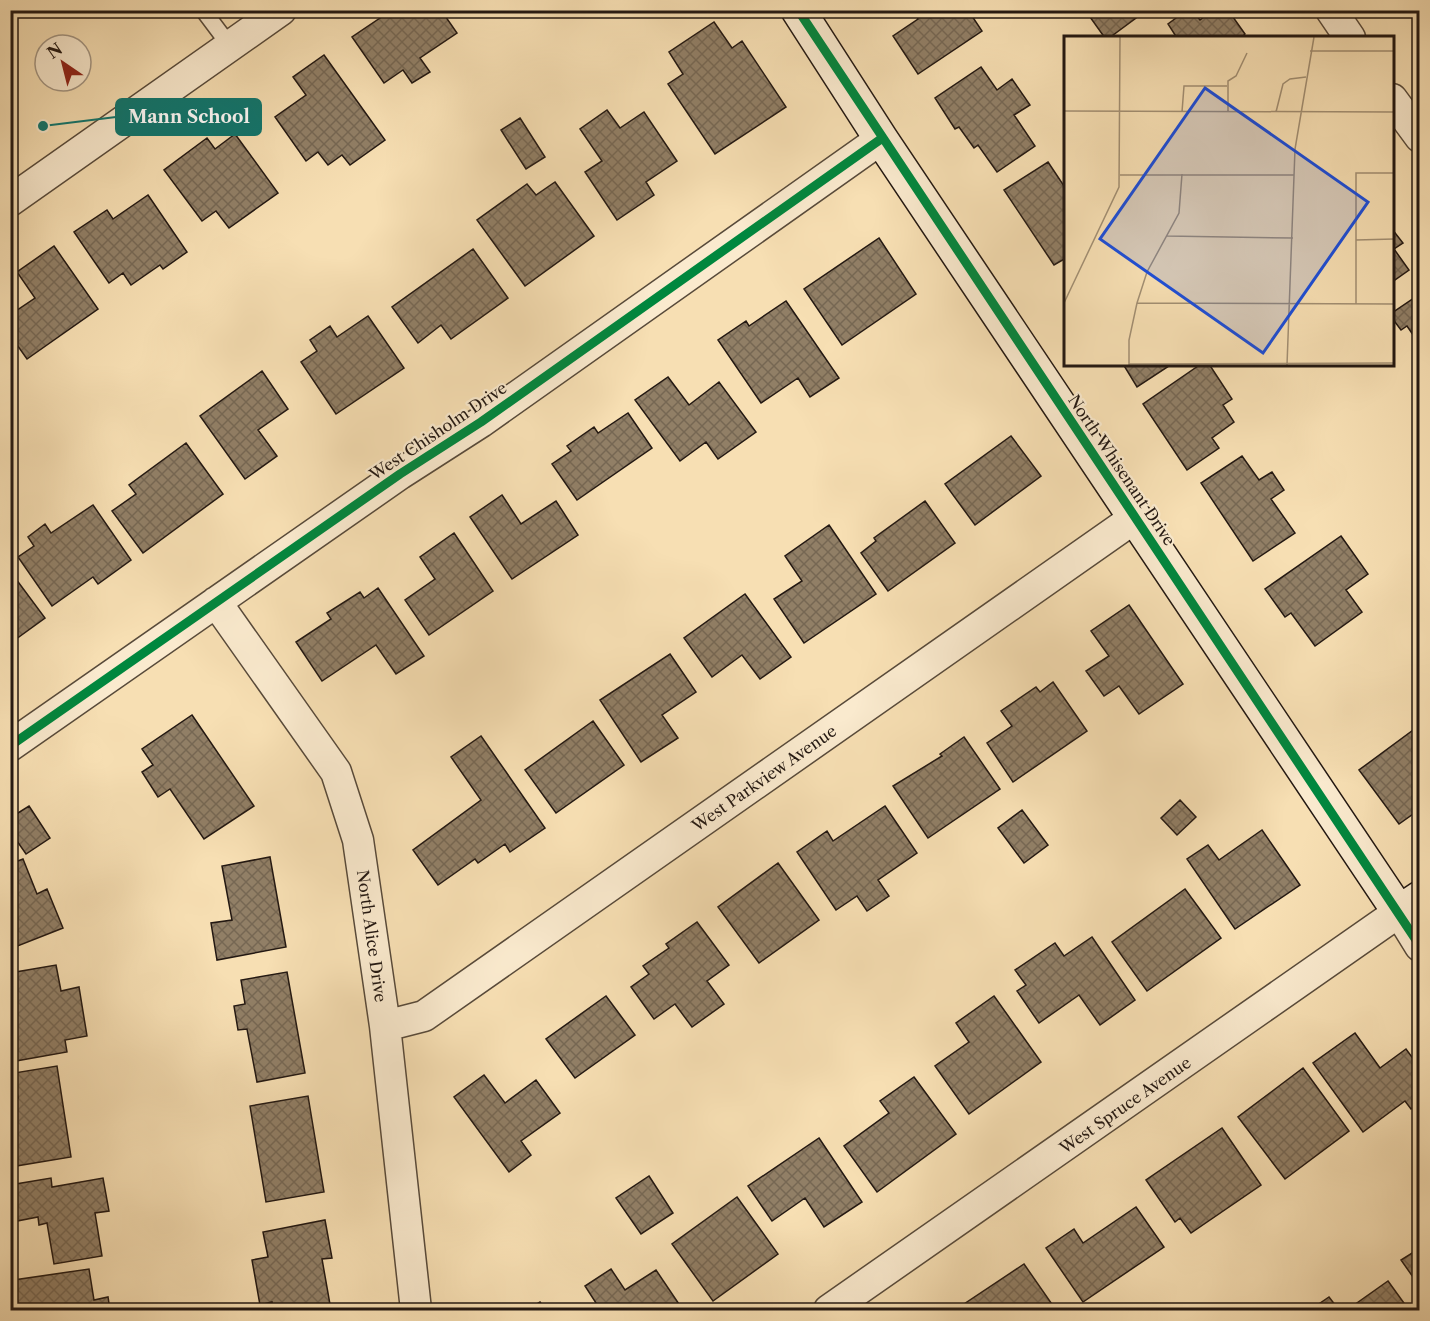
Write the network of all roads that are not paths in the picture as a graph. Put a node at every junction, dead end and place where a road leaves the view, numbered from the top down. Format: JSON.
{"nodes":[{"id":1,"x":203,"y":10,"type":"edge"},
{"id":2,"x":281,"y":10,"type":"edge"},
{"id":3,"x":798,"y":10,"type":"edge"},
{"id":4,"x":1330,"y":10,"type":"edge"},
{"id":5,"x":1349,"y":36,"type":"edge"},
{"id":6,"x":230,"y":46,"type":"junction"},
{"id":7,"x":1394,"y":102,"type":"edge"},
{"id":8,"x":1419,"y":137,"type":"edge"},
{"id":9,"x":881,"y":139,"type":"junction"},
{"id":10,"x":10,"y":201,"type":"edge"},
{"id":11,"x":1136,"y":518,"type":"junction"},
{"id":12,"x":216,"y":602,"type":"junction"},
{"id":13,"x":10,"y":746,"type":"edge"},
{"id":14,"x":1409,"y":905,"type":"edge"},
{"id":15,"x":1419,"y":946,"type":"edge"},
{"id":16,"x":386,"y":1026,"type":"junction"},
{"id":17,"x":416,"y":1311,"type":"edge"},
{"id":18,"x":830,"y":1311,"type":"edge"}],
"edges":[{"from":1,"to":6,"type":"lane"},
{"from":2,"to":6,"type":"street"},
{"from":3,"to":9,"type":"street","name":"North Whisenant Drive"},
{"from":4,"to":5,"type":"street"},
{"from":6,"to":10,"type":"street"},
{"from":7,"to":8,"type":"street"},
{"from":9,"to":11,"type":"street","name":"North Whisenant Drive"},
{"from":9,"to":12,"type":"street","name":"West Chisholm Drive"},
{"from":11,"to":14,"type":"street","name":"North Whisenant Drive"},
{"from":11,"to":16,"type":"street","name":"West Parkview Avenue"},
{"from":12,"to":13,"type":"street","name":"West Chisholm Drive"},
{"from":12,"to":16,"type":"street","name":"North Alice Drive"},
{"from":14,"to":15,"type":"street","name":"North Whisenant Drive"},
{"from":14,"to":18,"type":"street","name":"West Spruce Avenue"},
{"from":16,"to":17,"type":"street","name":"North Alice Drive"}]}
